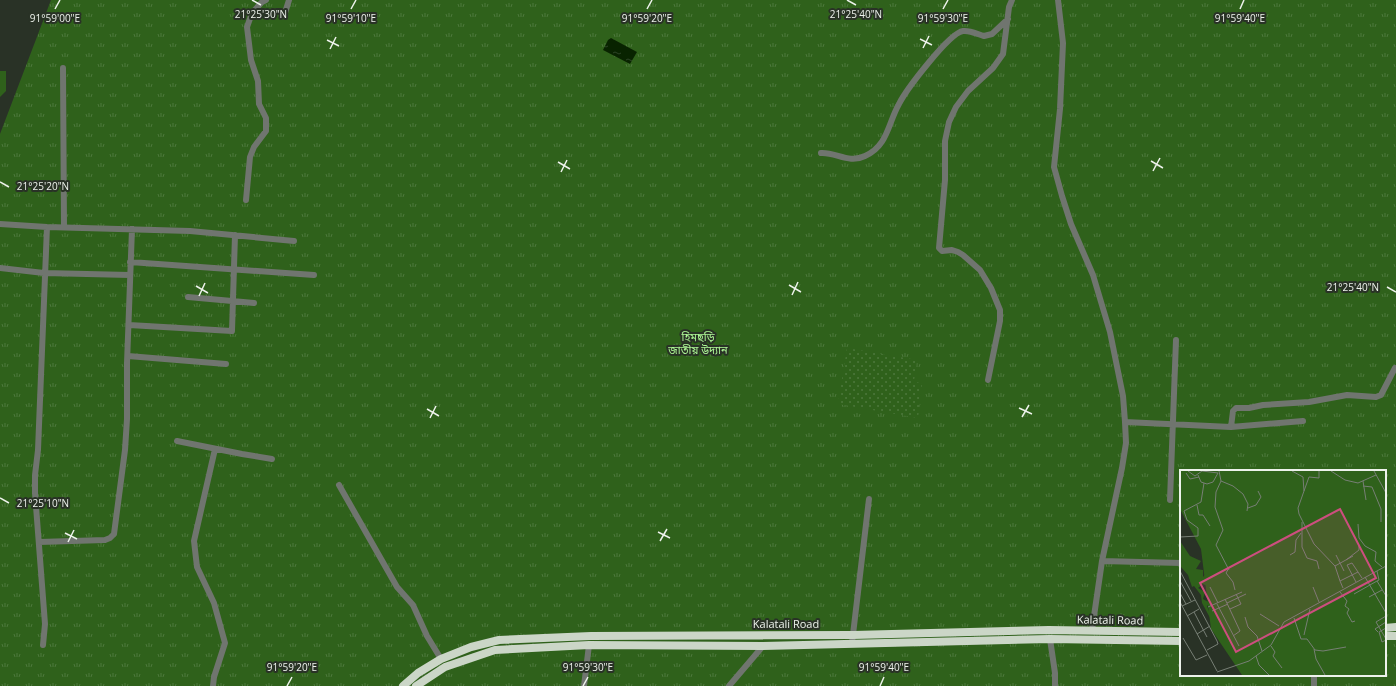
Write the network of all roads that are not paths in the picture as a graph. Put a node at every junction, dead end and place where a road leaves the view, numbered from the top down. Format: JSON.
{"nodes":[{"id":1,"x":266,"y":0,"type":"edge"},
{"id":2,"x":288,"y":0,"type":"edge"},
{"id":3,"x":1012,"y":0,"type":"edge"},
{"id":4,"x":1058,"y":0,"type":"edge"},
{"id":5,"x":284,"y":16,"type":"dead end"},
{"id":6,"x":1008,"y":19,"type":"junction"},
{"id":7,"x":63,"y":68,"type":"dead end"},
{"id":8,"x":821,"y":153,"type":"dead end"},
{"id":9,"x":246,"y":200,"type":"dead end"},
{"id":10,"x":0,"y":224,"type":"edge"},
{"id":11,"x":47,"y":227,"type":"junction"},
{"id":12,"x":64,"y":227,"type":"junction"},
{"id":13,"x":132,"y":229,"type":"junction"},
{"id":14,"x":235,"y":235,"type":"junction"},
{"id":15,"x":294,"y":241,"type":"dead end"},
{"id":16,"x":130,"y":262,"type":"junction"},
{"id":17,"x":0,"y":268,"type":"edge"},
{"id":18,"x":234,"y":269,"type":"junction"},
{"id":19,"x":44,"y":273,"type":"junction"},
{"id":20,"x":130,"y":275,"type":"junction"},
{"id":21,"x":314,"y":275,"type":"dead end"},
{"id":22,"x":188,"y":297,"type":"dead end"},
{"id":23,"x":233,"y":301,"type":"junction"},
{"id":24,"x":254,"y":303,"type":"dead end"},
{"id":25,"x":129,"y":325,"type":"junction"},
{"id":26,"x":1176,"y":340,"type":"dead end"},
{"id":27,"x":128,"y":356,"type":"junction"},
{"id":28,"x":226,"y":364,"type":"dead end"},
{"id":29,"x":1395,"y":368,"type":"dead end"},
{"id":30,"x":988,"y":380,"type":"dead end"},
{"id":31,"x":1303,"y":421,"type":"dead end"},
{"id":32,"x":1125,"y":422,"type":"junction"},
{"id":33,"x":1172,"y":424,"type":"junction"},
{"id":34,"x":1231,"y":426,"type":"junction"},
{"id":35,"x":177,"y":441,"type":"dead end"},
{"id":36,"x":216,"y":449,"type":"junction"},
{"id":37,"x":272,"y":459,"type":"dead end"},
{"id":38,"x":339,"y":485,"type":"dead end"},
{"id":39,"x":869,"y":499,"type":"dead end"},
{"id":40,"x":1170,"y":500,"type":"dead end"},
{"id":41,"x":39,"y":542,"type":"junction"},
{"id":42,"x":1102,"y":561,"type":"junction"},
{"id":43,"x":1180,"y":563,"type":"edge"},
{"id":44,"x":1396,"y":627,"type":"edge"},
{"id":45,"x":1386,"y":628,"type":"edge"},
{"id":46,"x":1092,"y":630,"type":"junction"},
{"id":47,"x":1180,"y":632,"type":"edge"},
{"id":48,"x":742,"y":635,"type":"junction"},
{"id":49,"x":852,"y":639,"type":"junction"},
{"id":50,"x":1050,"y":639,"type":"junction"},
{"id":51,"x":1180,"y":640,"type":"edge"},
{"id":52,"x":43,"y":645,"type":"dead end"},
{"id":53,"x":589,"y":645,"type":"junction"},
{"id":54,"x":744,"y":646,"type":"junction"},
{"id":55,"x":763,"y":646,"type":"junction"},
{"id":56,"x":441,"y":659,"type":"junction"},
{"id":57,"x":213,"y":686,"type":"edge"},
{"id":58,"x":403,"y":686,"type":"edge"},
{"id":59,"x":416,"y":686,"type":"edge"},
{"id":60,"x":584,"y":686,"type":"edge"},
{"id":61,"x":729,"y":686,"type":"edge"},
{"id":62,"x":1054,"y":686,"type":"edge"}],
"edges":[{"from":1,"to":9,"type":"street"},
{"from":2,"to":5,"type":"street"},
{"from":3,"to":6,"type":"street"},
{"from":4,"to":32,"type":"street"},
{"from":6,"to":8,"type":"street"},
{"from":6,"to":30,"type":"street"},
{"from":7,"to":12,"type":"street"},
{"from":10,"to":11,"type":"street"},
{"from":11,"to":12,"type":"street"},
{"from":11,"to":19,"type":"street"},
{"from":12,"to":13,"type":"street"},
{"from":13,"to":14,"type":"street"},
{"from":13,"to":16,"type":"street"},
{"from":14,"to":15,"type":"street"},
{"from":14,"to":18,"type":"street"},
{"from":16,"to":18,"type":"street"},
{"from":16,"to":20,"type":"street"},
{"from":17,"to":19,"type":"street"},
{"from":18,"to":21,"type":"street"},
{"from":18,"to":23,"type":"street"},
{"from":19,"to":20,"type":"street"},
{"from":19,"to":41,"type":"street"},
{"from":20,"to":25,"type":"street"},
{"from":22,"to":23,"type":"street"},
{"from":23,"to":24,"type":"street"},
{"from":23,"to":25,"type":"street"},
{"from":25,"to":27,"type":"street"},
{"from":26,"to":33,"type":"street"},
{"from":27,"to":28,"type":"street"},
{"from":27,"to":41,"type":"street"},
{"from":29,"to":34,"type":"street"},
{"from":31,"to":34,"type":"street"},
{"from":32,"to":33,"type":"street"},
{"from":32,"to":42,"type":"street"},
{"from":33,"to":34,"type":"street"},
{"from":33,"to":40,"type":"street"},
{"from":35,"to":36,"type":"street"},
{"from":36,"to":37,"type":"street"},
{"from":36,"to":57,"type":"street"},
{"from":38,"to":56,"type":"street"},
{"from":39,"to":49,"type":"street"},
{"from":41,"to":52,"type":"street"},
{"from":42,"to":43,"type":"street"},
{"from":42,"to":46,"type":"street"},
{"from":44,"to":45,"type":"highway"},
{"from":46,"to":47,"type":"highway","name":"Kalatali Road"},
{"from":46,"to":49,"type":"highway","name":"Kalatali Road"},
{"from":48,"to":49,"type":"highway","name":"Kalatali Road"},
{"from":48,"to":54,"type":"highway"},
{"from":48,"to":56,"type":"highway","name":"Kalatali Road"},
{"from":49,"to":50,"type":"highway","name":"Kalatali Road"},
{"from":49,"to":55,"type":"highway","name":"Kalatali Road"},
{"from":50,"to":51,"type":"highway","name":"Kalatali Road"},
{"from":50,"to":62,"type":"street"},
{"from":53,"to":54,"type":"highway","name":"Kalatali Road"},
{"from":53,"to":59,"type":"highway","name":"Kalatali Road"},
{"from":53,"to":60,"type":"street"},
{"from":54,"to":55,"type":"highway","name":"Kalatali Road"},
{"from":55,"to":61,"type":"street"},
{"from":56,"to":58,"type":"highway","name":"Kalatali Road"}]}
